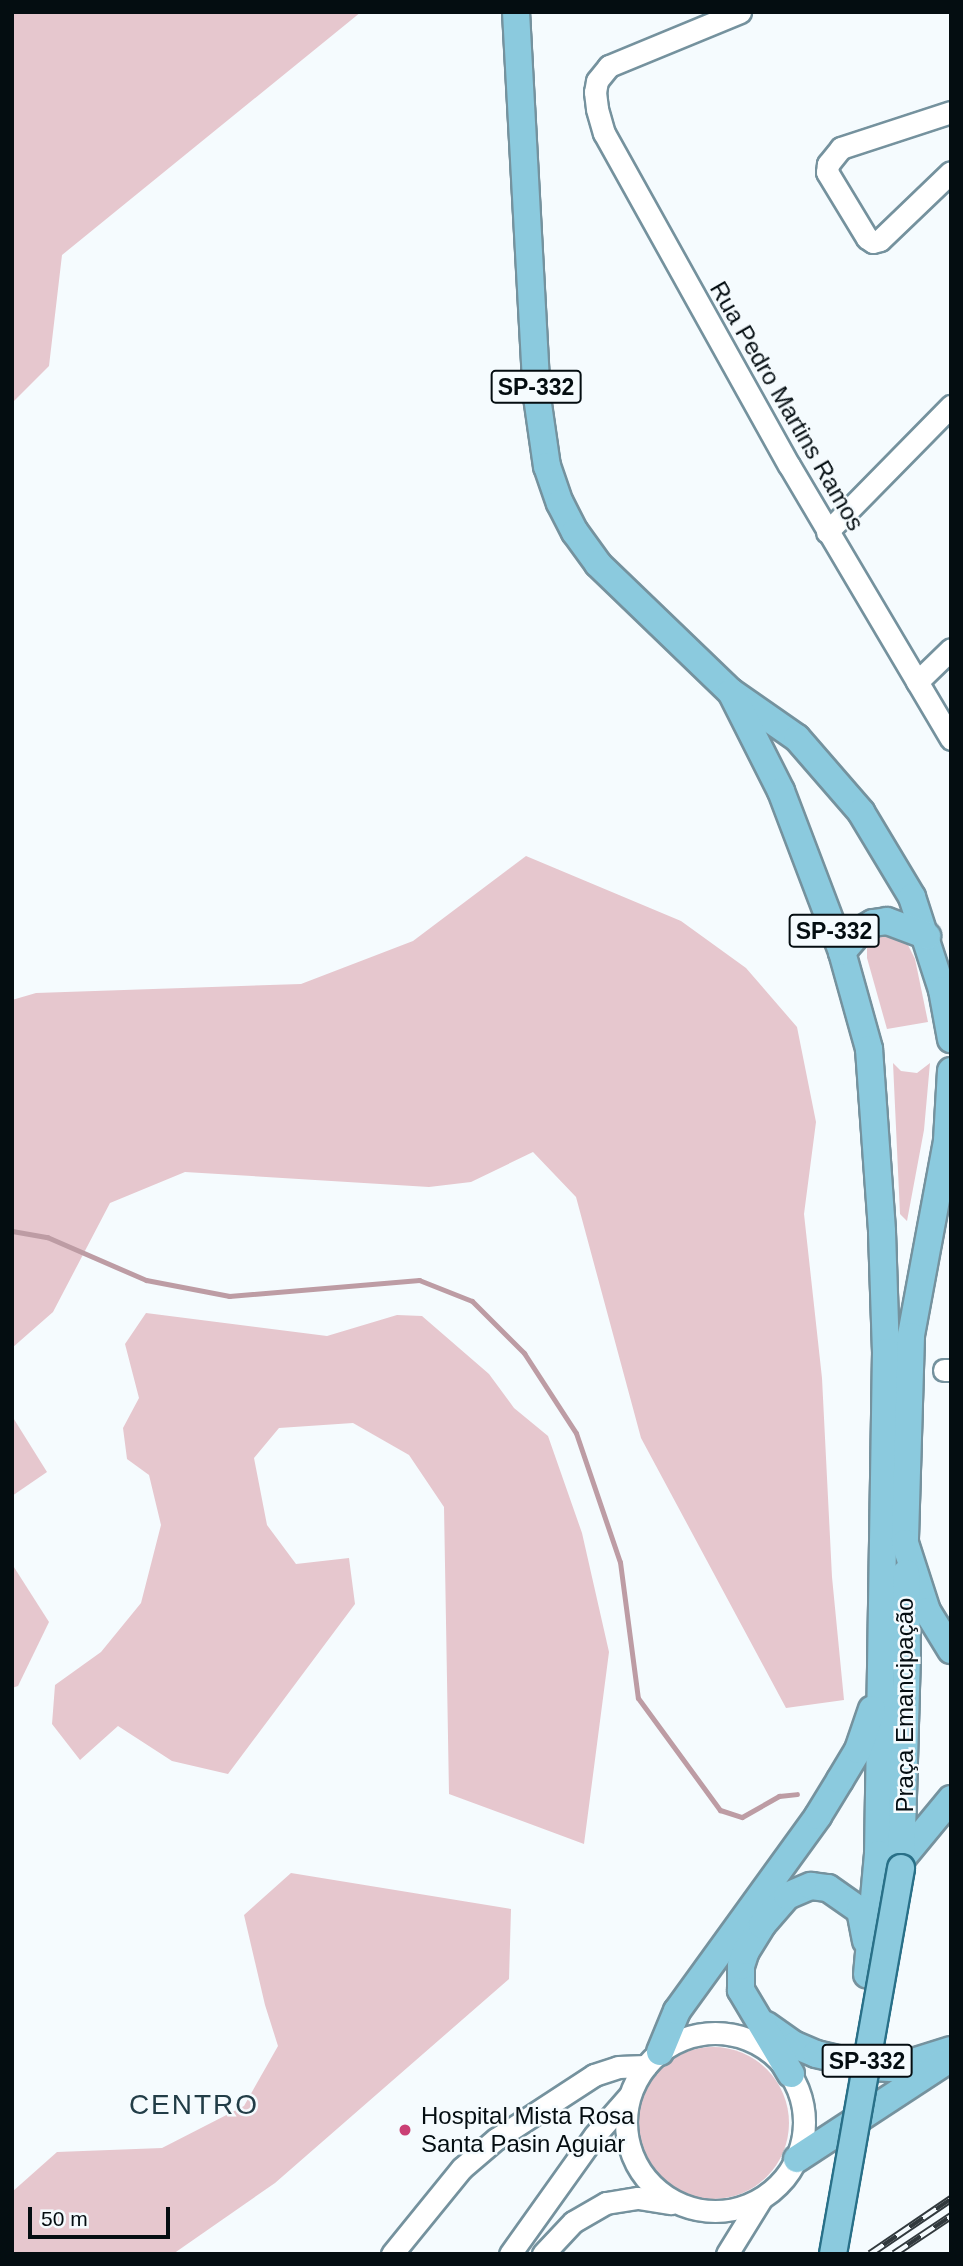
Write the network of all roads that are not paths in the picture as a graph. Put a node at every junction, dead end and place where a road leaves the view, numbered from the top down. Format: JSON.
{"nodes":[{"id":1,"x":516,"y":12,"type":"edge"},
{"id":2,"x":740,"y":12,"type":"edge"},
{"id":3,"x":701,"y":18,"type":"edge"},
{"id":4,"x":951,"y":112,"type":"edge"},
{"id":5,"x":951,"y":172,"type":"edge"},
{"id":6,"x":951,"y":406,"type":"edge"},
{"id":7,"x":827,"y":532,"type":"junction"},
{"id":8,"x":951,"y":649,"type":"edge"},
{"id":9,"x":917,"y":682,"type":"junction"},
{"id":10,"x":731,"y":692,"type":"junction"},
{"id":11,"x":951,"y":739,"type":"edge"},
{"id":12,"x":927,"y":936,"type":"junction"},
{"id":13,"x":842,"y":953,"type":"junction"},
{"id":14,"x":951,"y":1039,"type":"edge"},
{"id":15,"x":951,"y":1071,"type":"edge"},
{"id":16,"x":949,"y":1140,"type":"edge"},
{"id":17,"x":893,"y":1537,"type":"junction"},
{"id":18,"x":951,"y":1650,"type":"edge"},
{"id":19,"x":880,"y":1670,"type":"junction"},
{"id":20,"x":951,"y":1799,"type":"edge"},
{"id":21,"x":903,"y":1862,"type":"junction"},
{"id":22,"x":867,"y":1975,"type":"junction"},
{"id":23,"x":767,"y":2035,"type":"junction"},
{"id":24,"x":951,"y":2050,"type":"edge"},
{"id":25,"x":951,"y":2058,"type":"edge"},
{"id":26,"x":653,"y":2059,"type":"junction"},
{"id":27,"x":791,"y":2074,"type":"joint"},
{"id":28,"x":629,"y":2096,"type":"junction"},
{"id":29,"x":797,"y":2159,"type":"junction"},
{"id":30,"x":761,"y":2199,"type":"junction"},
{"id":31,"x":680,"y":2204,"type":"junction"},
{"id":32,"x":392,"y":2254,"type":"edge"},
{"id":33,"x":510,"y":2254,"type":"edge"},
{"id":34,"x":543,"y":2254,"type":"edge"},
{"id":35,"x":727,"y":2254,"type":"edge"},
{"id":36,"x":815,"y":2254,"type":"edge"},
{"id":37,"x":834,"y":2254,"type":"edge"}],
"edges":[{"from":1,"to":10,"type":"main road","number":"SP-332"},
{"from":2,"to":3,"type":"street"},
{"from":3,"to":7,"type":"street","name":"Rua Pedro Martins Ramos"},
{"from":4,"to":5,"type":"street"},
{"from":6,"to":7,"type":"street"},
{"from":7,"to":9,"type":"street","name":"Rua Pedro Martins Ramos"},
{"from":8,"to":9,"type":"street"},
{"from":9,"to":11,"type":"street","name":"Rua Pedro Martins Ramos"},
{"from":10,"to":12,"type":"main road","number":"SP-332"},
{"from":10,"to":13,"type":"main road","number":"SP-332"},
{"from":12,"to":13,"type":"main road","number":"SP-332"},
{"from":12,"to":14,"type":"main road","number":"SP-332"},
{"from":13,"to":17,"type":"main road","number":"SP-332"},
{"from":15,"to":16,"type":"main road","number":"SP-332"},
{"from":16,"to":17,"type":"main road","number":"SP-332"},
{"from":17,"to":18,"type":"main road"},
{"from":17,"to":19,"type":"main road","name":"Praça Emancipação","number":"SP-332"},
{"from":17,"to":21,"type":"main road","name":"Praça Emancipação","number":"SP-332"},
{"from":19,"to":22,"type":"main road","name":"Praça Emancipação","number":"SP-332"},
{"from":19,"to":26,"type":"main road"},
{"from":20,"to":21,"type":"main road"},
{"from":21,"to":37,"type":"main road","number":"SP-332","bridge":true},
{"from":22,"to":23,"type":"main road"},
{"from":22,"to":36,"type":"main road","number":"SP-332"},
{"from":23,"to":24,"type":"main road"},
{"from":23,"to":26,"type":"street"},
{"from":23,"to":27,"type":"main road"},
{"from":25,"to":29,"type":"main road"},
{"from":26,"to":28,"type":"street"},
{"from":26,"to":32,"type":"street"},
{"from":27,"to":29,"type":"street"},
{"from":28,"to":31,"type":"street"},
{"from":28,"to":33,"type":"street"},
{"from":29,"to":30,"type":"street"},
{"from":30,"to":31,"type":"street"},
{"from":30,"to":35,"type":"street"},
{"from":31,"to":34,"type":"street"}]}
